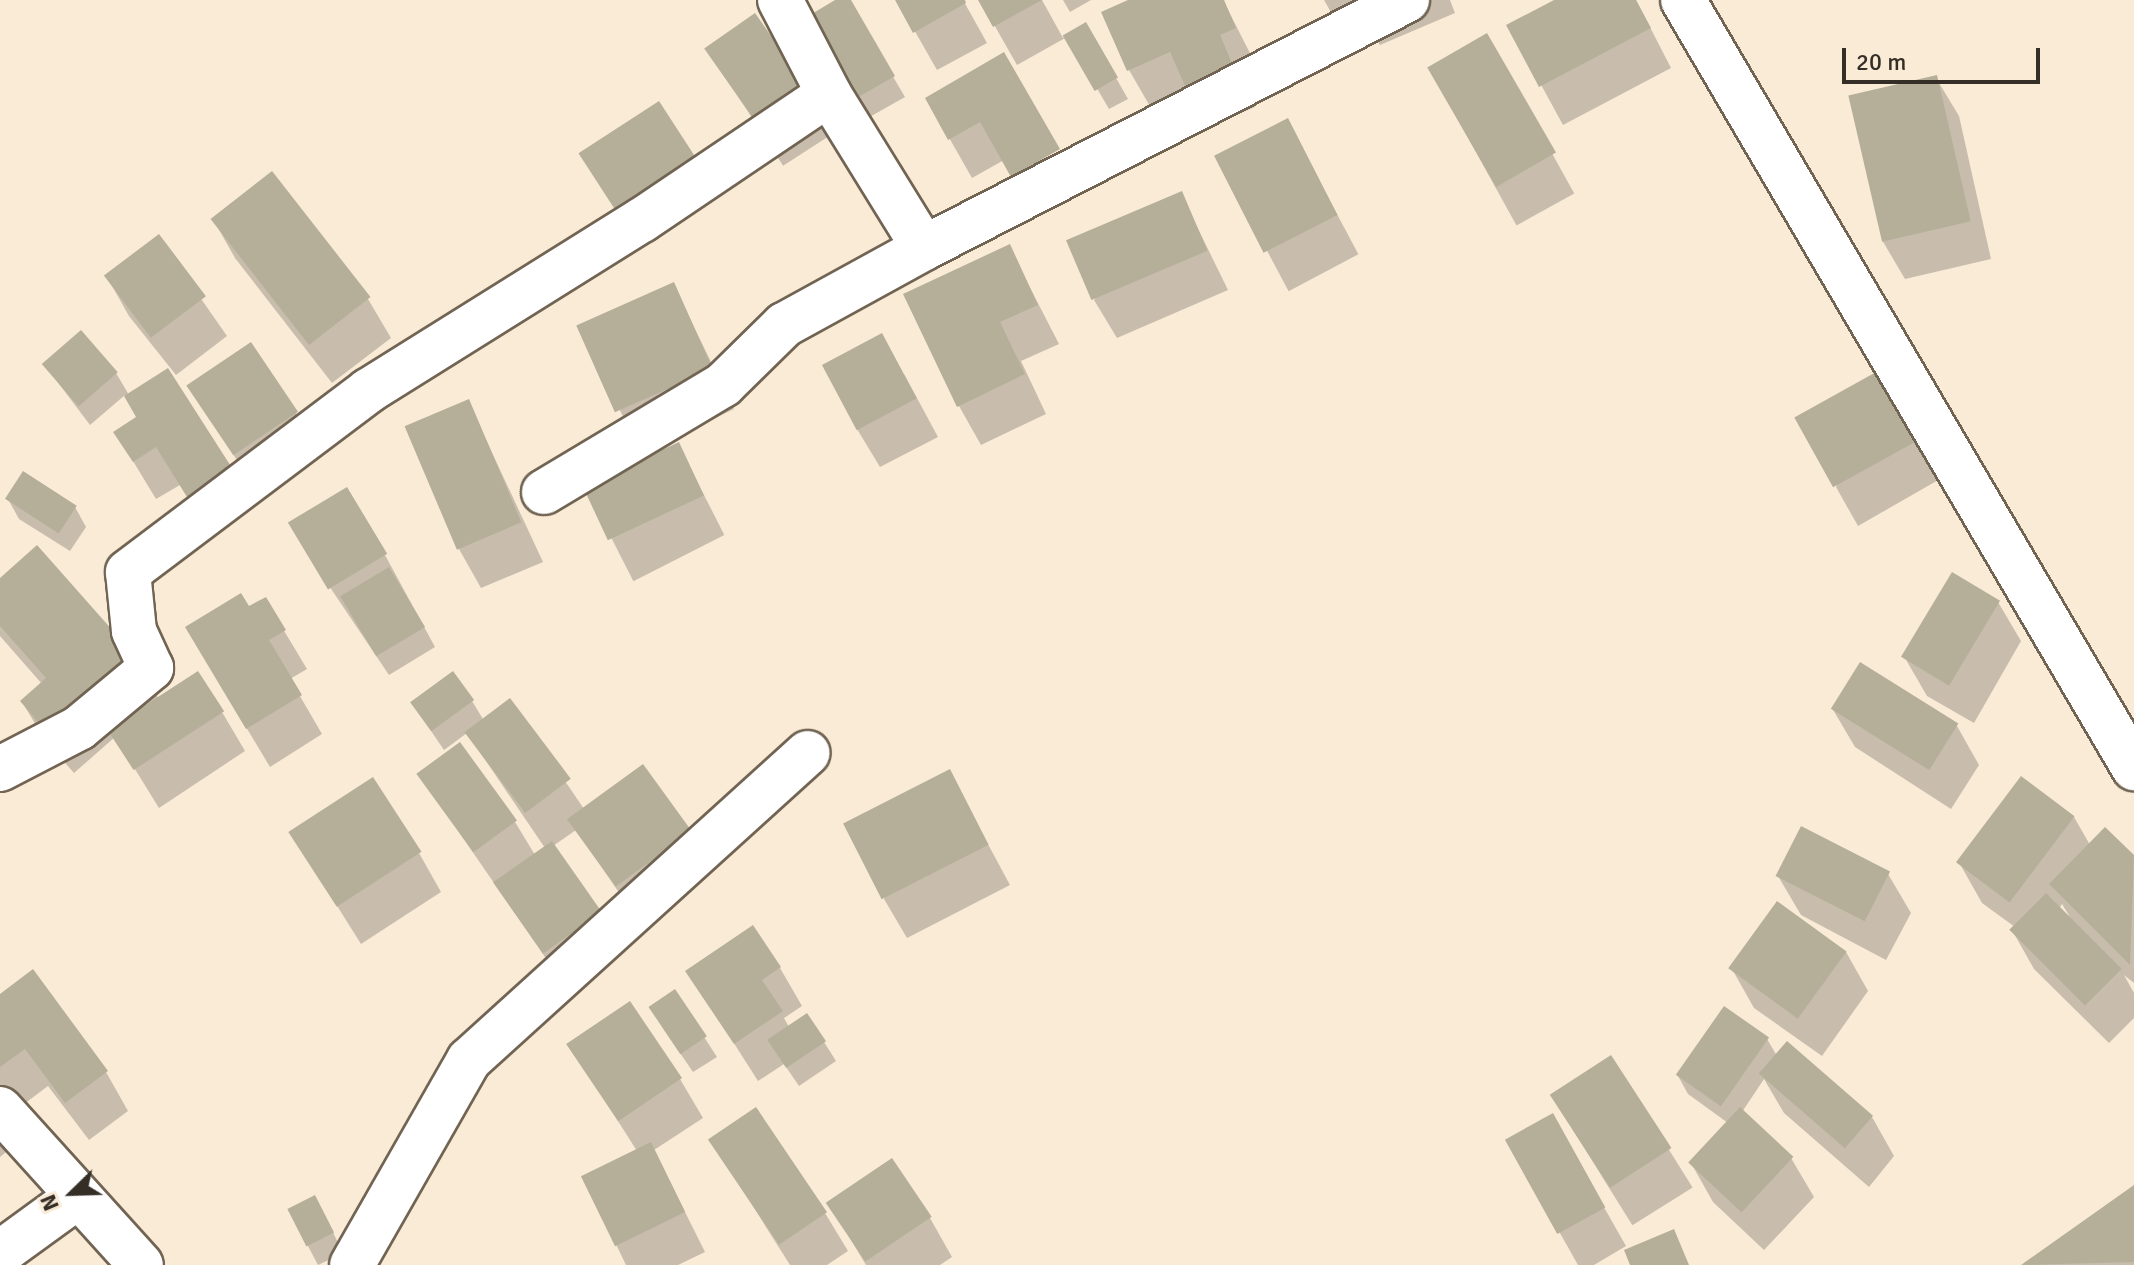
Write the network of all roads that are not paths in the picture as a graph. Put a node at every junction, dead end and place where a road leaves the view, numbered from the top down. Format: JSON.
{"nodes":[{"id":1,"x":780,"y":0,"type":"edge"},
{"id":2,"x":1407,"y":0,"type":"edge"},
{"id":3,"x":1683,"y":0,"type":"edge"},
{"id":4,"x":829,"y":94,"type":"junction"},
{"id":5,"x":924,"y":248,"type":"junction"},
{"id":6,"x":544,"y":492,"type":"dead end"},
{"id":7,"x":808,"y":753,"type":"dead end"},
{"id":8,"x":2134,"y":768,"type":"edge"},
{"id":9,"x":0,"y":769,"type":"edge"},
{"id":10,"x":0,"y":1109,"type":"edge"},
{"id":11,"x":77,"y":1197,"type":"junction"},
{"id":12,"x":0,"y":1253,"type":"edge"},
{"id":13,"x":141,"y":1265,"type":"edge"},
{"id":14,"x":352,"y":1265,"type":"edge"}],
"edges":[{"from":1,"to":4,"type":"street"},
{"from":2,"to":5,"type":"street"},
{"from":3,"to":8,"type":"street"},
{"from":4,"to":5,"type":"street"},
{"from":4,"to":9,"type":"street"},
{"from":5,"to":6,"type":"street"},
{"from":7,"to":14,"type":"street"},
{"from":10,"to":11,"type":"street"},
{"from":11,"to":12,"type":"street"},
{"from":11,"to":13,"type":"street"}]}
